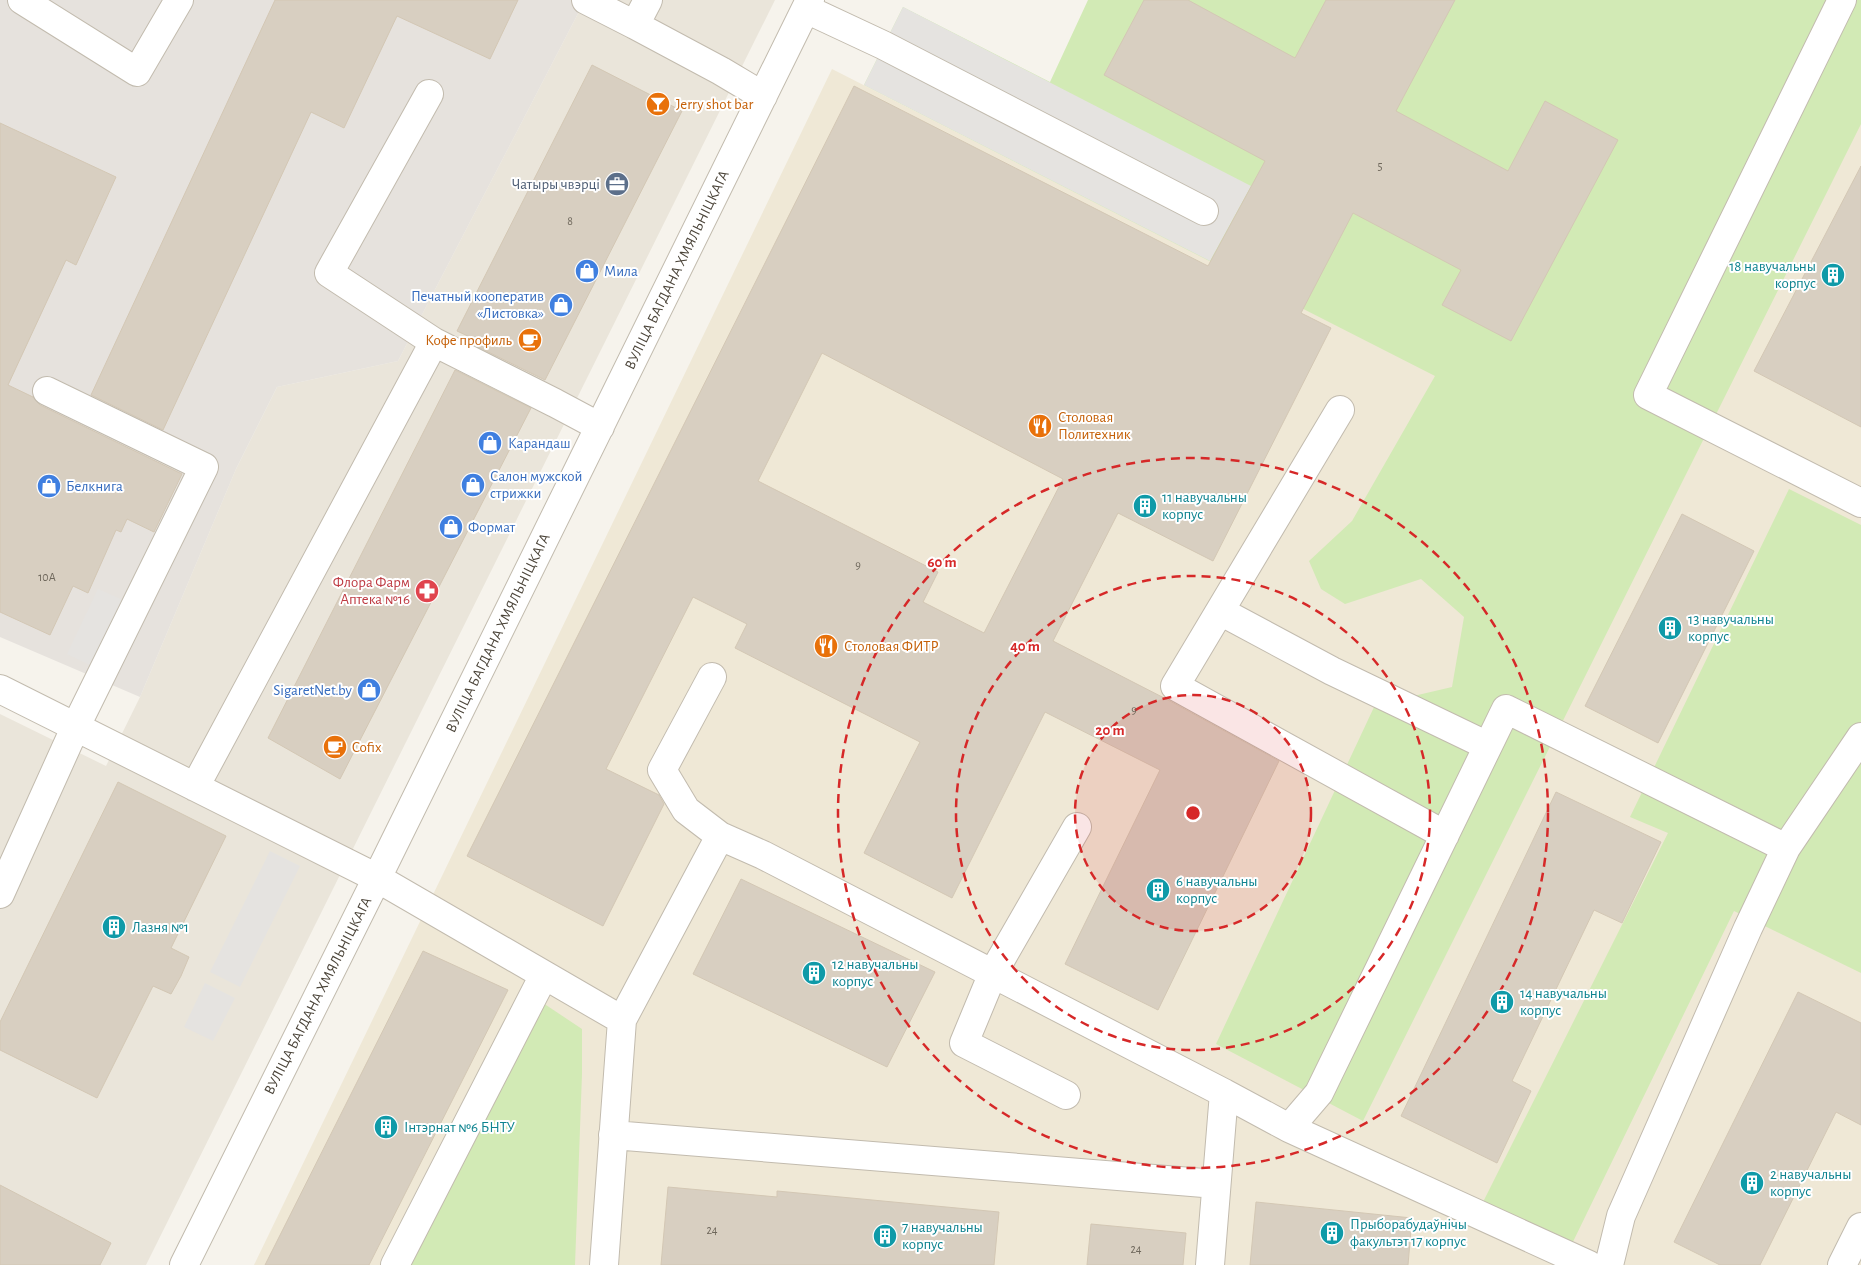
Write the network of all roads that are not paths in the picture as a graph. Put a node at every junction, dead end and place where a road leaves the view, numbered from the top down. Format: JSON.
{"nodes":[{"id":1,"x":22,"y":0,"type":"edge"},
{"id":2,"x":179,"y":0,"type":"edge"},
{"id":3,"x":586,"y":0,"type":"edge"},
{"id":4,"x":648,"y":0,"type":"edge"},
{"id":5,"x":1842,"y":0,"type":"edge"},
{"id":6,"x":808,"y":4,"type":"edge"},
{"id":7,"x":636,"y":26,"type":"junction"},
{"id":8,"x":429,"y":94,"type":"dead end"},
{"id":9,"x":763,"y":96,"type":"junction"},
{"id":10,"x":1204,"y":211,"type":"dead end"},
{"id":11,"x":434,"y":342,"type":"junction"},
{"id":12,"x":47,"y":391,"type":"dead end"},
{"id":13,"x":1340,"y":410,"type":"dead end"},
{"id":14,"x":600,"y":427,"type":"junction"},
{"id":15,"x":1861,"y":503,"type":"edge"},
{"id":16,"x":1220,"y":612,"type":"junction"},
{"id":17,"x":712,"y":677,"type":"dead end"},
{"id":18,"x":0,"y":688,"type":"edge"},
{"id":19,"x":76,"y":728,"type":"junction"},
{"id":20,"x":1861,"y":736,"type":"edge"},
{"id":21,"x":1488,"y":746,"type":"junction"},
{"id":22,"x":195,"y":787,"type":"junction"},
{"id":23,"x":1077,"y":827,"type":"dead end"},
{"id":24,"x":1445,"y":835,"type":"junction"},
{"id":25,"x":720,"y":836,"type":"junction"},
{"id":26,"x":1786,"y":848,"type":"junction"},
{"id":27,"x":377,"y":878,"type":"junction"},
{"id":28,"x":0,"y":894,"type":"edge"},
{"id":29,"x":992,"y":973,"type":"junction"},
{"id":30,"x":544,"y":975,"type":"junction"},
{"id":31,"x":622,"y":1020,"type":"junction"},
{"id":32,"x":1224,"y":1093,"type":"junction"},
{"id":33,"x":1066,"y":1095,"type":"dead end"},
{"id":34,"x":1289,"y":1128,"type":"junction"},
{"id":35,"x":613,"y":1135,"type":"junction"},
{"id":36,"x":1216,"y":1184,"type":"junction"},
{"id":37,"x":1861,"y":1227,"type":"edge"},
{"id":38,"x":184,"y":1265,"type":"edge"},
{"id":39,"x":395,"y":1265,"type":"edge"},
{"id":40,"x":604,"y":1265,"type":"edge"},
{"id":41,"x":1210,"y":1265,"type":"edge"},
{"id":42,"x":1589,"y":1265,"type":"edge"},
{"id":43,"x":1609,"y":1265,"type":"edge"},
{"id":44,"x":1842,"y":1265,"type":"edge"}],
"edges":[{"from":1,"to":2,"type":"street"},
{"from":3,"to":7,"type":"street"},
{"from":4,"to":7,"type":"street"},
{"from":5,"to":15,"type":"street"},
{"from":6,"to":9,"type":"street","name":"ВУЛІЦА БАГДАНА ХМЯЛЬНІЦКАГА"},
{"from":6,"to":10,"type":"street"},
{"from":7,"to":9,"type":"street"},
{"from":8,"to":11,"type":"street"},
{"from":9,"to":14,"type":"street","name":"ВУЛІЦА БАГДАНА ХМЯЛЬНІЦКАГА"},
{"from":11,"to":14,"type":"street"},
{"from":11,"to":22,"type":"street"},
{"from":12,"to":19,"type":"street"},
{"from":13,"to":16,"type":"street"},
{"from":14,"to":27,"type":"street","name":"ВУЛІЦА БАГДАНА ХМЯЛЬНІЦКАГА"},
{"from":16,"to":21,"type":"street"},
{"from":16,"to":24,"type":"street"},
{"from":17,"to":25,"type":"street"},
{"from":18,"to":19,"type":"street"},
{"from":19,"to":22,"type":"street"},
{"from":19,"to":28,"type":"street"},
{"from":20,"to":26,"type":"street"},
{"from":21,"to":24,"type":"street"},
{"from":21,"to":26,"type":"street"},
{"from":22,"to":27,"type":"street"},
{"from":23,"to":29,"type":"street"},
{"from":24,"to":34,"type":"street"},
{"from":25,"to":29,"type":"street"},
{"from":25,"to":31,"type":"street"},
{"from":26,"to":43,"type":"street"},
{"from":27,"to":30,"type":"street"},
{"from":27,"to":38,"type":"street","name":"ВУЛІЦА БАГДАНА ХМЯЛЬНІЦКАГА"},
{"from":29,"to":32,"type":"street"},
{"from":29,"to":33,"type":"street"},
{"from":30,"to":31,"type":"street"},
{"from":30,"to":39,"type":"street"},
{"from":31,"to":35,"type":"street"},
{"from":32,"to":34,"type":"street"},
{"from":32,"to":36,"type":"street"},
{"from":34,"to":42,"type":"street"},
{"from":35,"to":36,"type":"street"},
{"from":35,"to":40,"type":"street"},
{"from":36,"to":41,"type":"street"},
{"from":37,"to":44,"type":"street"}]}
